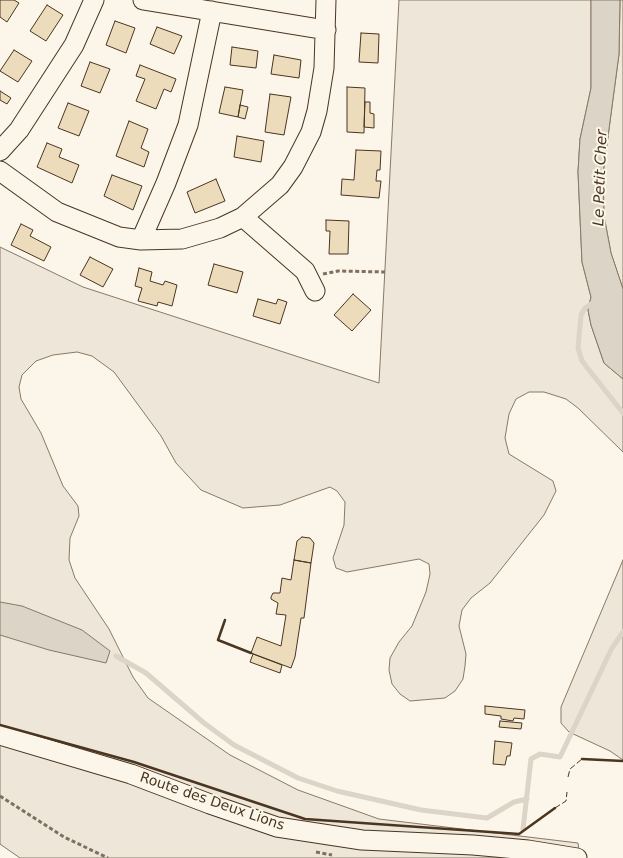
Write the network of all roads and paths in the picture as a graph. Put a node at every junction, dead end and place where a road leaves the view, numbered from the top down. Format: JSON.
{"nodes":[{"id":1,"x":94,"y":0,"type":"edge"},
{"id":2,"x":143,"y":0,"type":"edge"},
{"id":3,"x":326,"y":0,"type":"edge"},
{"id":4,"x":212,"y":11,"type":"junction"},
{"id":5,"x":326,"y":30,"type":"junction"},
{"id":6,"x":0,"y":151,"type":"edge"},
{"id":7,"x":0,"y":171,"type":"edge"},
{"id":8,"x":244,"y":217,"type":"junction"},
{"id":9,"x":141,"y":240,"type":"junction"},
{"id":10,"x":385,"y":272,"type":"dead end"},
{"id":11,"x":313,"y":286,"type":"joint"},
{"id":12,"x":0,"y":735,"type":"edge"},
{"id":13,"x":0,"y":796,"type":"edge"},
{"id":14,"x":108,"y":858,"type":"edge"},
{"id":15,"x":577,"y":858,"type":"edge"}],
"edges":[{"from":1,"to":6,"type":"street"},
{"from":2,"to":4,"type":"street"},
{"from":3,"to":5,"type":"street"},
{"from":4,"to":5,"type":"street"},
{"from":4,"to":9,"type":"street"},
{"from":5,"to":8,"type":"street"},
{"from":7,"to":9,"type":"street"},
{"from":8,"to":9,"type":"street"},
{"from":8,"to":11,"type":"street"},
{"from":10,"to":11,"type":"path"},
{"from":12,"to":15,"type":"street","name":"Route des Deux Lions"},
{"from":13,"to":14,"type":"path"}]}
